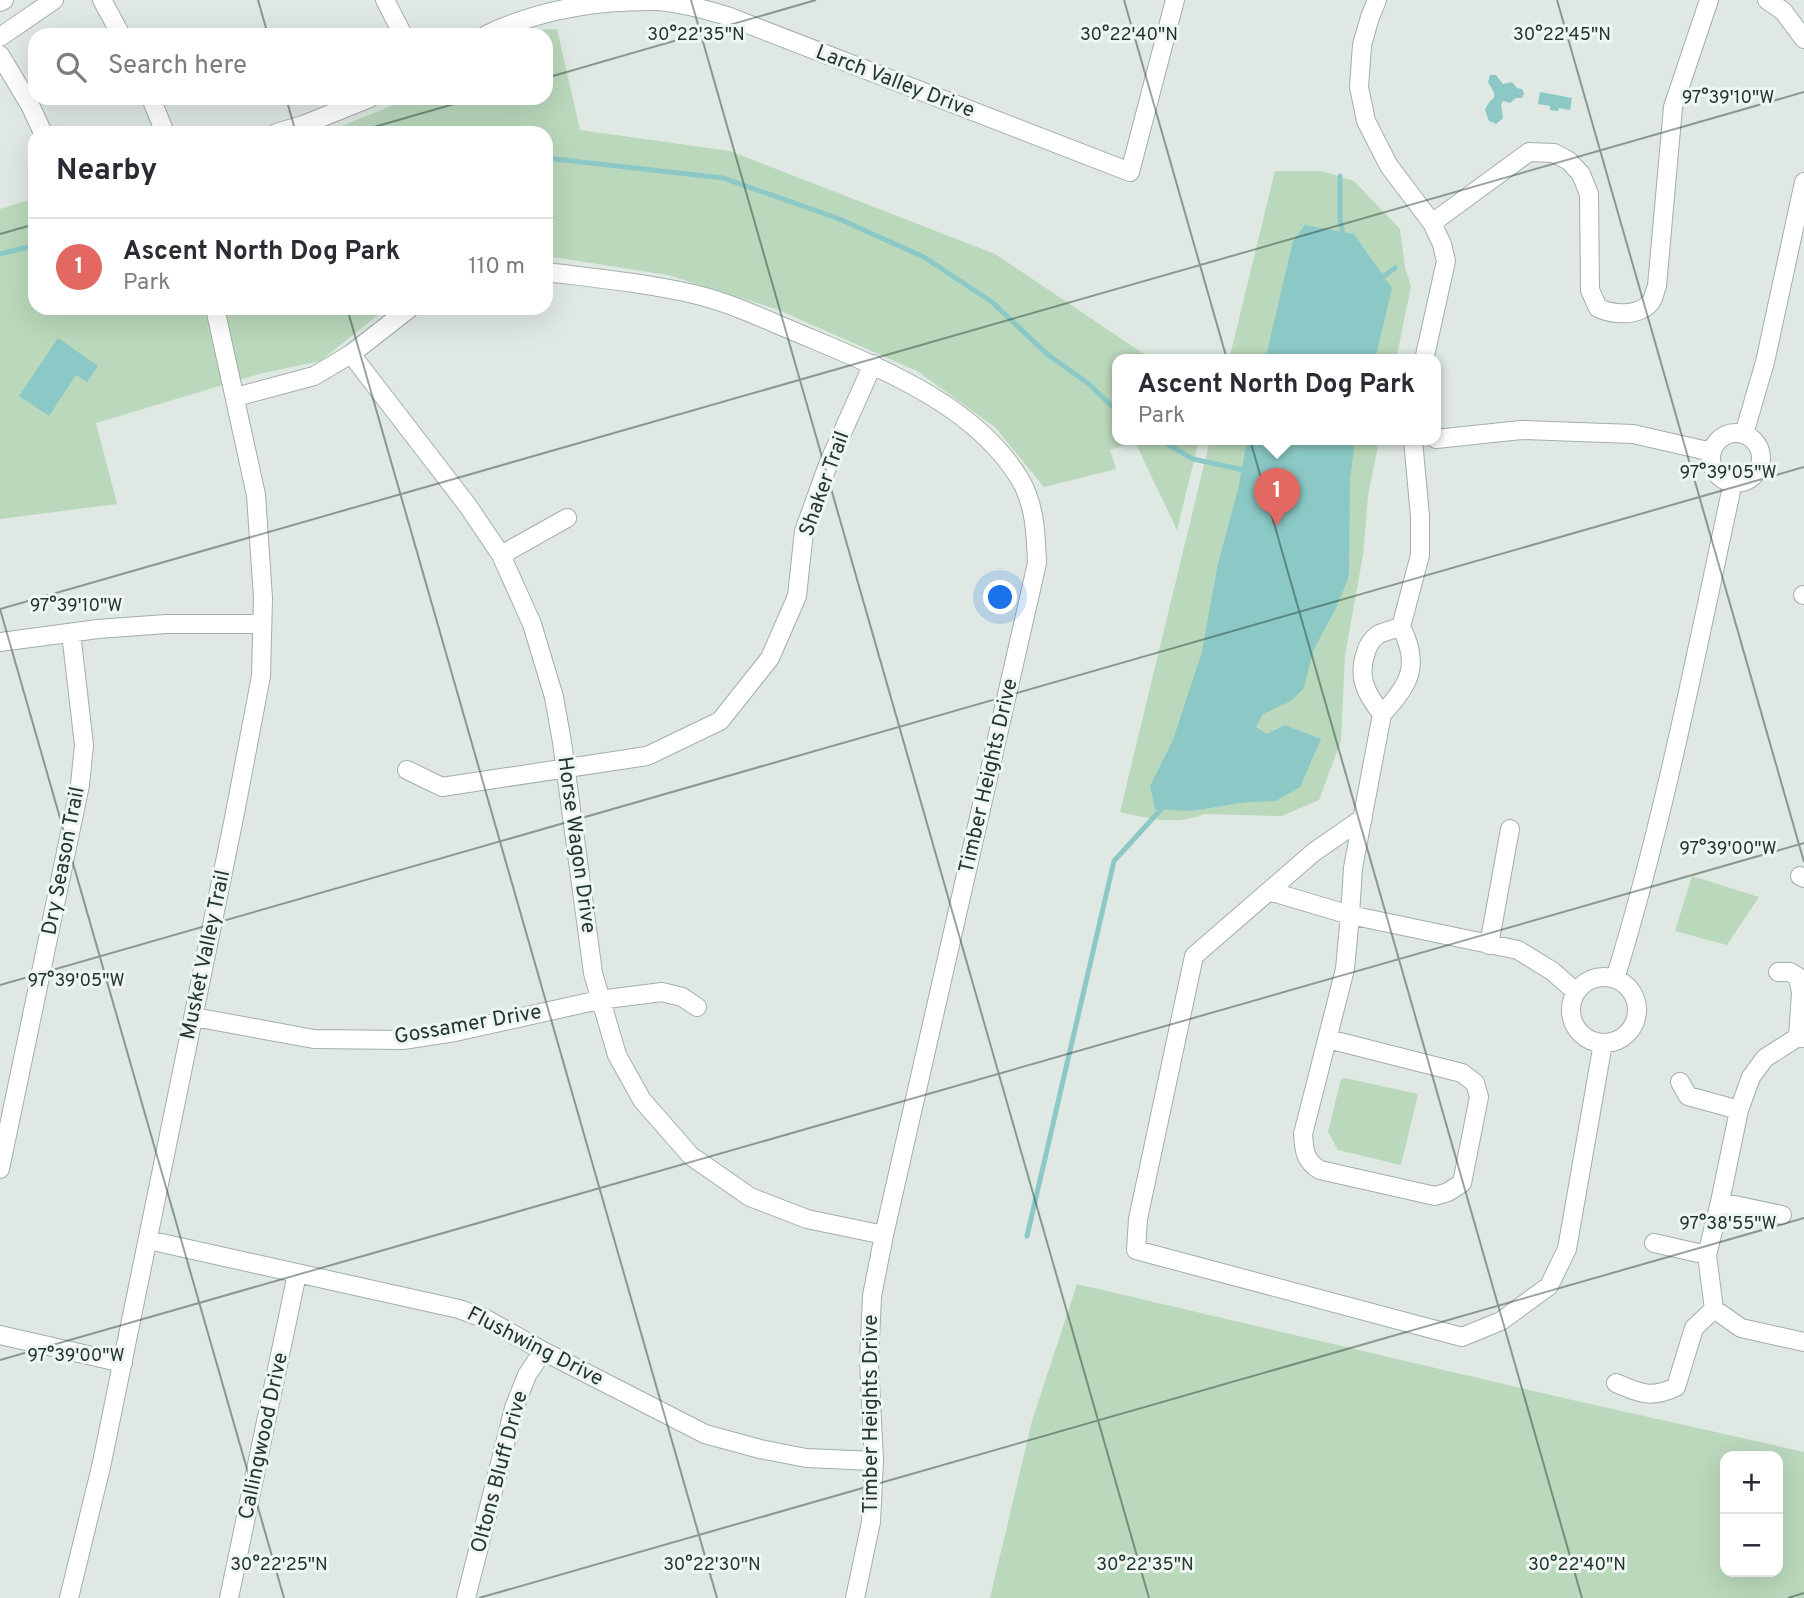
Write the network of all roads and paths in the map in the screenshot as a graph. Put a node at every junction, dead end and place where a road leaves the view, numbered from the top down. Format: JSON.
{"nodes":[{"id":1,"x":54,"y":0,"type":"edge"},
{"id":2,"x":102,"y":0,"type":"edge"},
{"id":3,"x":384,"y":0,"type":"edge"},
{"id":4,"x":1175,"y":0,"type":"edge"},
{"id":5,"x":1377,"y":0,"type":"edge"},
{"id":6,"x":1709,"y":0,"type":"edge"},
{"id":7,"x":1767,"y":0,"type":"edge"},
{"id":8,"x":612,"y":1,"type":"edge"},
{"id":9,"x":117,"y":28,"type":"edge"},
{"id":10,"x":399,"y":28,"type":"edge"},
{"id":11,"x":501,"y":28,"type":"edge"},
{"id":12,"x":0,"y":37,"type":"edge"},
{"id":13,"x":1804,"y":39,"type":"edge"},
{"id":14,"x":3,"y":64,"type":"edge"},
{"id":15,"x":28,"y":102,"type":"edge"},
{"id":16,"x":30,"y":105,"type":"edge"},
{"id":17,"x":154,"y":105,"type":"edge"},
{"id":18,"x":353,"y":105,"type":"edge"},
{"id":19,"x":40,"y":126,"type":"edge"},
{"id":20,"x":162,"y":126,"type":"edge"},
{"id":21,"x":298,"y":126,"type":"edge"},
{"id":22,"x":1804,"y":185,"type":"edge"},
{"id":23,"x":1432,"y":223,"type":"junction"},
{"id":24,"x":553,"y":273,"type":"edge"},
{"id":25,"x":217,"y":315,"type":"edge"},
{"id":26,"x":401,"y":315,"type":"edge"},
{"id":27,"x":351,"y":354,"type":"junction"},
{"id":28,"x":1425,"y":354,"type":"edge"},
{"id":29,"x":873,"y":364,"type":"junction"},
{"id":30,"x":236,"y":397,"type":"junction"},
{"id":31,"x":1744,"y":434,"type":"junction"},
{"id":32,"x":1441,"y":438,"type":"edge"},
{"id":33,"x":1413,"y":445,"type":"edge"},
{"id":34,"x":1712,"y":452,"type":"junction"},
{"id":35,"x":1733,"y":482,"type":"junction"},
{"id":36,"x":567,"y":518,"type":"dead end"},
{"id":37,"x":501,"y":555,"type":"junction"},
{"id":38,"x":262,"y":624,"type":"junction"},
{"id":39,"x":1401,"y":627,"type":"junction"},
{"id":40,"x":71,"y":633,"type":"junction"},
{"id":41,"x":0,"y":642,"type":"edge"},
{"id":42,"x":1382,"y":714,"type":"junction"},
{"id":43,"x":565,"y":768,"type":"junction"},
{"id":44,"x":407,"y":770,"type":"dead end"},
{"id":45,"x":1363,"y":818,"type":"junction"},
{"id":46,"x":1510,"y":829,"type":"dead end"},
{"id":47,"x":1269,"y":891,"type":"junction"},
{"id":48,"x":1350,"y":915,"type":"junction"},
{"id":49,"x":1489,"y":945,"type":"junction"},
{"id":50,"x":1778,"y":972,"type":"dead end"},
{"id":51,"x":1615,"y":979,"type":"junction"},
{"id":52,"x":1576,"y":992,"type":"junction"},
{"id":53,"x":599,"y":1000,"type":"junction"},
{"id":54,"x":697,"y":1007,"type":"dead end"},
{"id":55,"x":194,"y":1017,"type":"junction"},
{"id":56,"x":1801,"y":1038,"type":"edge"},
{"id":57,"x":1328,"y":1039,"type":"junction"},
{"id":58,"x":1603,"y":1043,"type":"junction"},
{"id":59,"x":1680,"y":1082,"type":"dead end"},
{"id":60,"x":1739,"y":1110,"type":"junction"},
{"id":61,"x":0,"y":1168,"type":"edge"},
{"id":62,"x":1720,"y":1202,"type":"junction"},
{"id":63,"x":1782,"y":1215,"type":"dead end"},
{"id":64,"x":884,"y":1235,"type":"junction"},
{"id":65,"x":148,"y":1240,"type":"junction"},
{"id":66,"x":1654,"y":1243,"type":"dead end"},
{"id":67,"x":1707,"y":1255,"type":"junction"},
{"id":68,"x":297,"y":1274,"type":"junction"},
{"id":69,"x":1714,"y":1309,"type":"junction"},
{"id":70,"x":0,"y":1335,"type":"edge"},
{"id":71,"x":1804,"y":1342,"type":"edge"},
{"id":72,"x":542,"y":1351,"type":"junction"},
{"id":73,"x":123,"y":1363,"type":"junction"},
{"id":74,"x":1616,"y":1383,"type":"dead end"},
{"id":75,"x":874,"y":1461,"type":"junction"},
{"id":76,"x":69,"y":1598,"type":"edge"},
{"id":77,"x":229,"y":1598,"type":"edge"},
{"id":78,"x":466,"y":1598,"type":"edge"},
{"id":79,"x":855,"y":1598,"type":"edge"}],
"edges":[{"from":1,"to":12,"type":"street"},
{"from":2,"to":9,"type":"street"},
{"from":3,"to":10,"type":"street"},
{"from":4,"to":8,"type":"street","name":"Larch Valley Drive"},
{"from":5,"to":23,"type":"street"},
{"from":6,"to":23,"type":"street"},
{"from":7,"to":13,"type":"street"},
{"from":8,"to":11,"type":"street","name":"Larch Valley Drive"},
{"from":14,"to":15,"type":"street"},
{"from":16,"to":19,"type":"street"},
{"from":17,"to":20,"type":"street"},
{"from":18,"to":21,"type":"street"},
{"from":22,"to":31,"type":"street"},
{"from":23,"to":28,"type":"street"},
{"from":24,"to":29,"type":"street","name":"Timber Heights Drive"},
{"from":25,"to":30,"type":"street","name":"Musket Valley Trail"},
{"from":26,"to":27,"type":"street"},
{"from":27,"to":30,"type":"street"},
{"from":27,"to":37,"type":"street","name":"Horse Wagon Drive"},
{"from":29,"to":43,"type":"street","name":"Shaker Trail"},
{"from":29,"to":64,"type":"street","name":"Timber Heights Drive"},
{"from":30,"to":38,"type":"street","name":"Musket Valley Trail"},
{"from":31,"to":34,"type":"street"},
{"from":31,"to":35,"type":"street"},
{"from":32,"to":34,"type":"street"},
{"from":33,"to":39,"type":"street"},
{"from":34,"to":35,"type":"street"},
{"from":35,"to":51,"type":"street"},
{"from":36,"to":37,"type":"street"},
{"from":37,"to":43,"type":"street","name":"Horse Wagon Drive"},
{"from":38,"to":40,"type":"street"},
{"from":38,"to":55,"type":"street","name":"Musket Valley Trail"},
{"from":39,"to":42,"type":"street"},
{"from":39,"to":42,"type":"street"},
{"from":40,"to":41,"type":"street"},
{"from":40,"to":61,"type":"street","name":"Dry Season Trail"},
{"from":42,"to":45,"type":"street"},
{"from":43,"to":44,"type":"street","name":"Shaker Trail"},
{"from":43,"to":53,"type":"street","name":"Horse Wagon Drive"},
{"from":45,"to":47,"type":"street"},
{"from":45,"to":48,"type":"street"},
{"from":46,"to":49,"type":"street"},
{"from":47,"to":48,"type":"street"},
{"from":47,"to":58,"type":"street"},
{"from":48,"to":49,"type":"street"},
{"from":48,"to":57,"type":"street"},
{"from":49,"to":52,"type":"street"},
{"from":50,"to":56,"type":"street"},
{"from":51,"to":52,"type":"street"},
{"from":51,"to":58,"type":"street"},
{"from":52,"to":58,"type":"street"},
{"from":53,"to":54,"type":"street","name":"Gossamer Drive"},
{"from":53,"to":55,"type":"street","name":"Gossamer Drive"},
{"from":53,"to":64,"type":"street","name":"Horse Wagon Drive"},
{"from":55,"to":65,"type":"street","name":"Musket Valley Trail"},
{"from":56,"to":60,"type":"street"},
{"from":57,"to":57,"type":"street"},
{"from":59,"to":60,"type":"street"},
{"from":60,"to":62,"type":"street"},
{"from":62,"to":63,"type":"street"},
{"from":62,"to":67,"type":"street"},
{"from":64,"to":75,"type":"street","name":"Timber Heights Drive"},
{"from":65,"to":68,"type":"street","name":"Flushwing Drive"},
{"from":65,"to":73,"type":"street","name":"Musket Valley Trail"},
{"from":66,"to":67,"type":"street"},
{"from":67,"to":69,"type":"street"},
{"from":68,"to":72,"type":"street","name":"Flushwing Drive"},
{"from":68,"to":77,"type":"street","name":"Callingwood Drive"},
{"from":69,"to":71,"type":"street"},
{"from":69,"to":74,"type":"street"},
{"from":70,"to":73,"type":"street"},
{"from":72,"to":75,"type":"street","name":"Flushwing Drive"},
{"from":72,"to":78,"type":"street","name":"Oltons Bluff Drive"},
{"from":73,"to":76,"type":"street","name":"Musket Valley Trail"},
{"from":75,"to":79,"type":"street","name":"Timber Heights Drive"}]}
